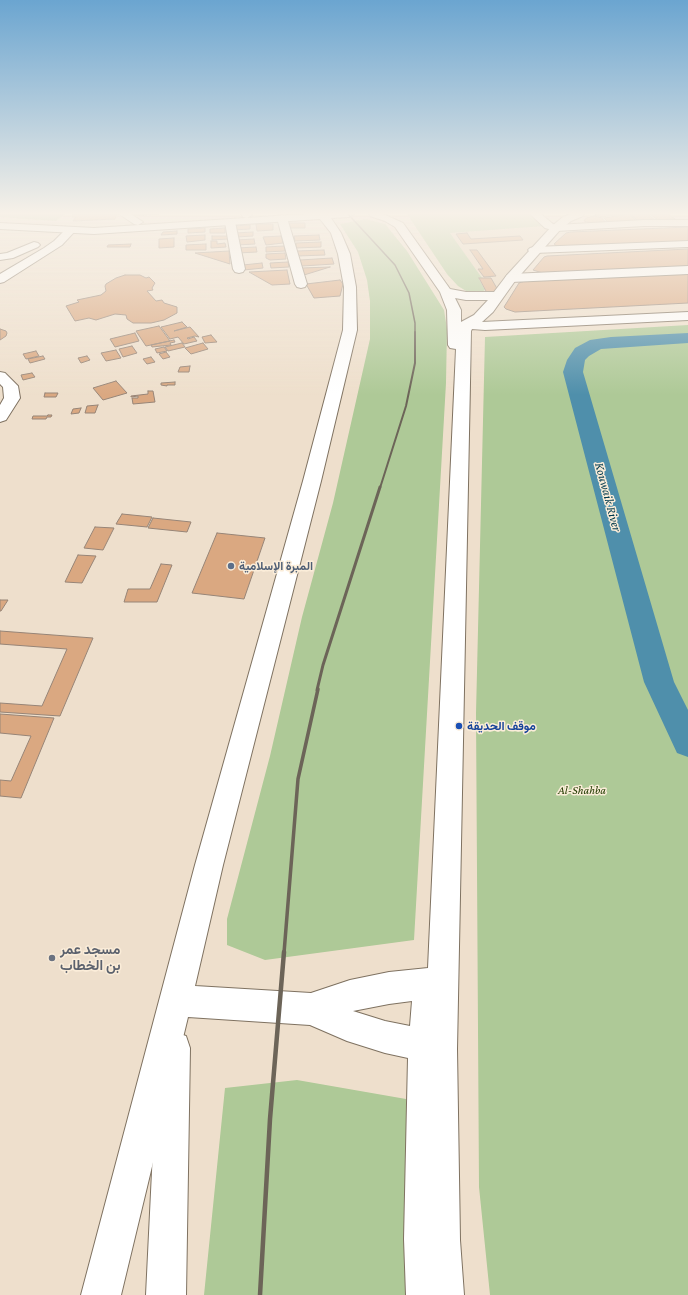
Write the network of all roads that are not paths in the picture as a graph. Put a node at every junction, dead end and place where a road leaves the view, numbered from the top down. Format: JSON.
{"nodes":[{"id":1,"x":298,"y":274,"type":"edge"},
{"id":2,"x":348,"y":274,"type":"edge"},
{"id":3,"x":434,"y":274,"type":"edge"},
{"id":4,"x":513,"y":274,"type":"edge"},
{"id":5,"x":589,"y":274,"type":"edge"},
{"id":6,"x":510,"y":278,"type":"junction"},
{"id":7,"x":301,"y":284,"type":"dead end"},
{"id":8,"x":446,"y":292,"type":"junction"},
{"id":9,"x":497,"y":296,"type":"junction"},
{"id":10,"x":688,"y":309,"type":"edge"},
{"id":11,"x":688,"y":316,"type":"edge"},
{"id":12,"x":469,"y":319,"type":"junction"},
{"id":13,"x":0,"y":376,"type":"edge"},
{"id":14,"x":0,"y":417,"type":"edge"},
{"id":15,"x":436,"y":983,"type":"junction"},
{"id":16,"x":176,"y":1001,"type":"junction"},
{"id":17,"x":311,"y":1009,"type":"junction"},
{"id":18,"x":433,"y":1047,"type":"junction"},
{"id":19,"x":100,"y":1295,"type":"edge"},
{"id":20,"x":166,"y":1295,"type":"edge"},
{"id":21,"x":426,"y":1295,"type":"edge"},
{"id":22,"x":444,"y":1295,"type":"edge"}],
"edges":[{"from":1,"to":7,"type":"main road"},
{"from":2,"to":16,"type":"main road"},
{"from":3,"to":8,"type":"main road"},
{"from":4,"to":6,"type":"main road"},
{"from":5,"to":6,"type":"main road"},
{"from":6,"to":9,"type":"main road"},
{"from":8,"to":9,"type":"main road"},
{"from":8,"to":12,"type":"main road"},
{"from":9,"to":12,"type":"main road"},
{"from":10,"to":12,"type":"main road"},
{"from":11,"to":12,"type":"main road"},
{"from":12,"to":15,"type":"main road"},
{"from":13,"to":14,"type":"main road"},
{"from":15,"to":17,"type":"main road"},
{"from":15,"to":18,"type":"main road"},
{"from":16,"to":17,"type":"main road"},
{"from":16,"to":19,"type":"main road"},
{"from":16,"to":20,"type":"main road"},
{"from":17,"to":18,"type":"main road"},
{"from":18,"to":21,"type":"main road"},
{"from":18,"to":22,"type":"main road"}]}
